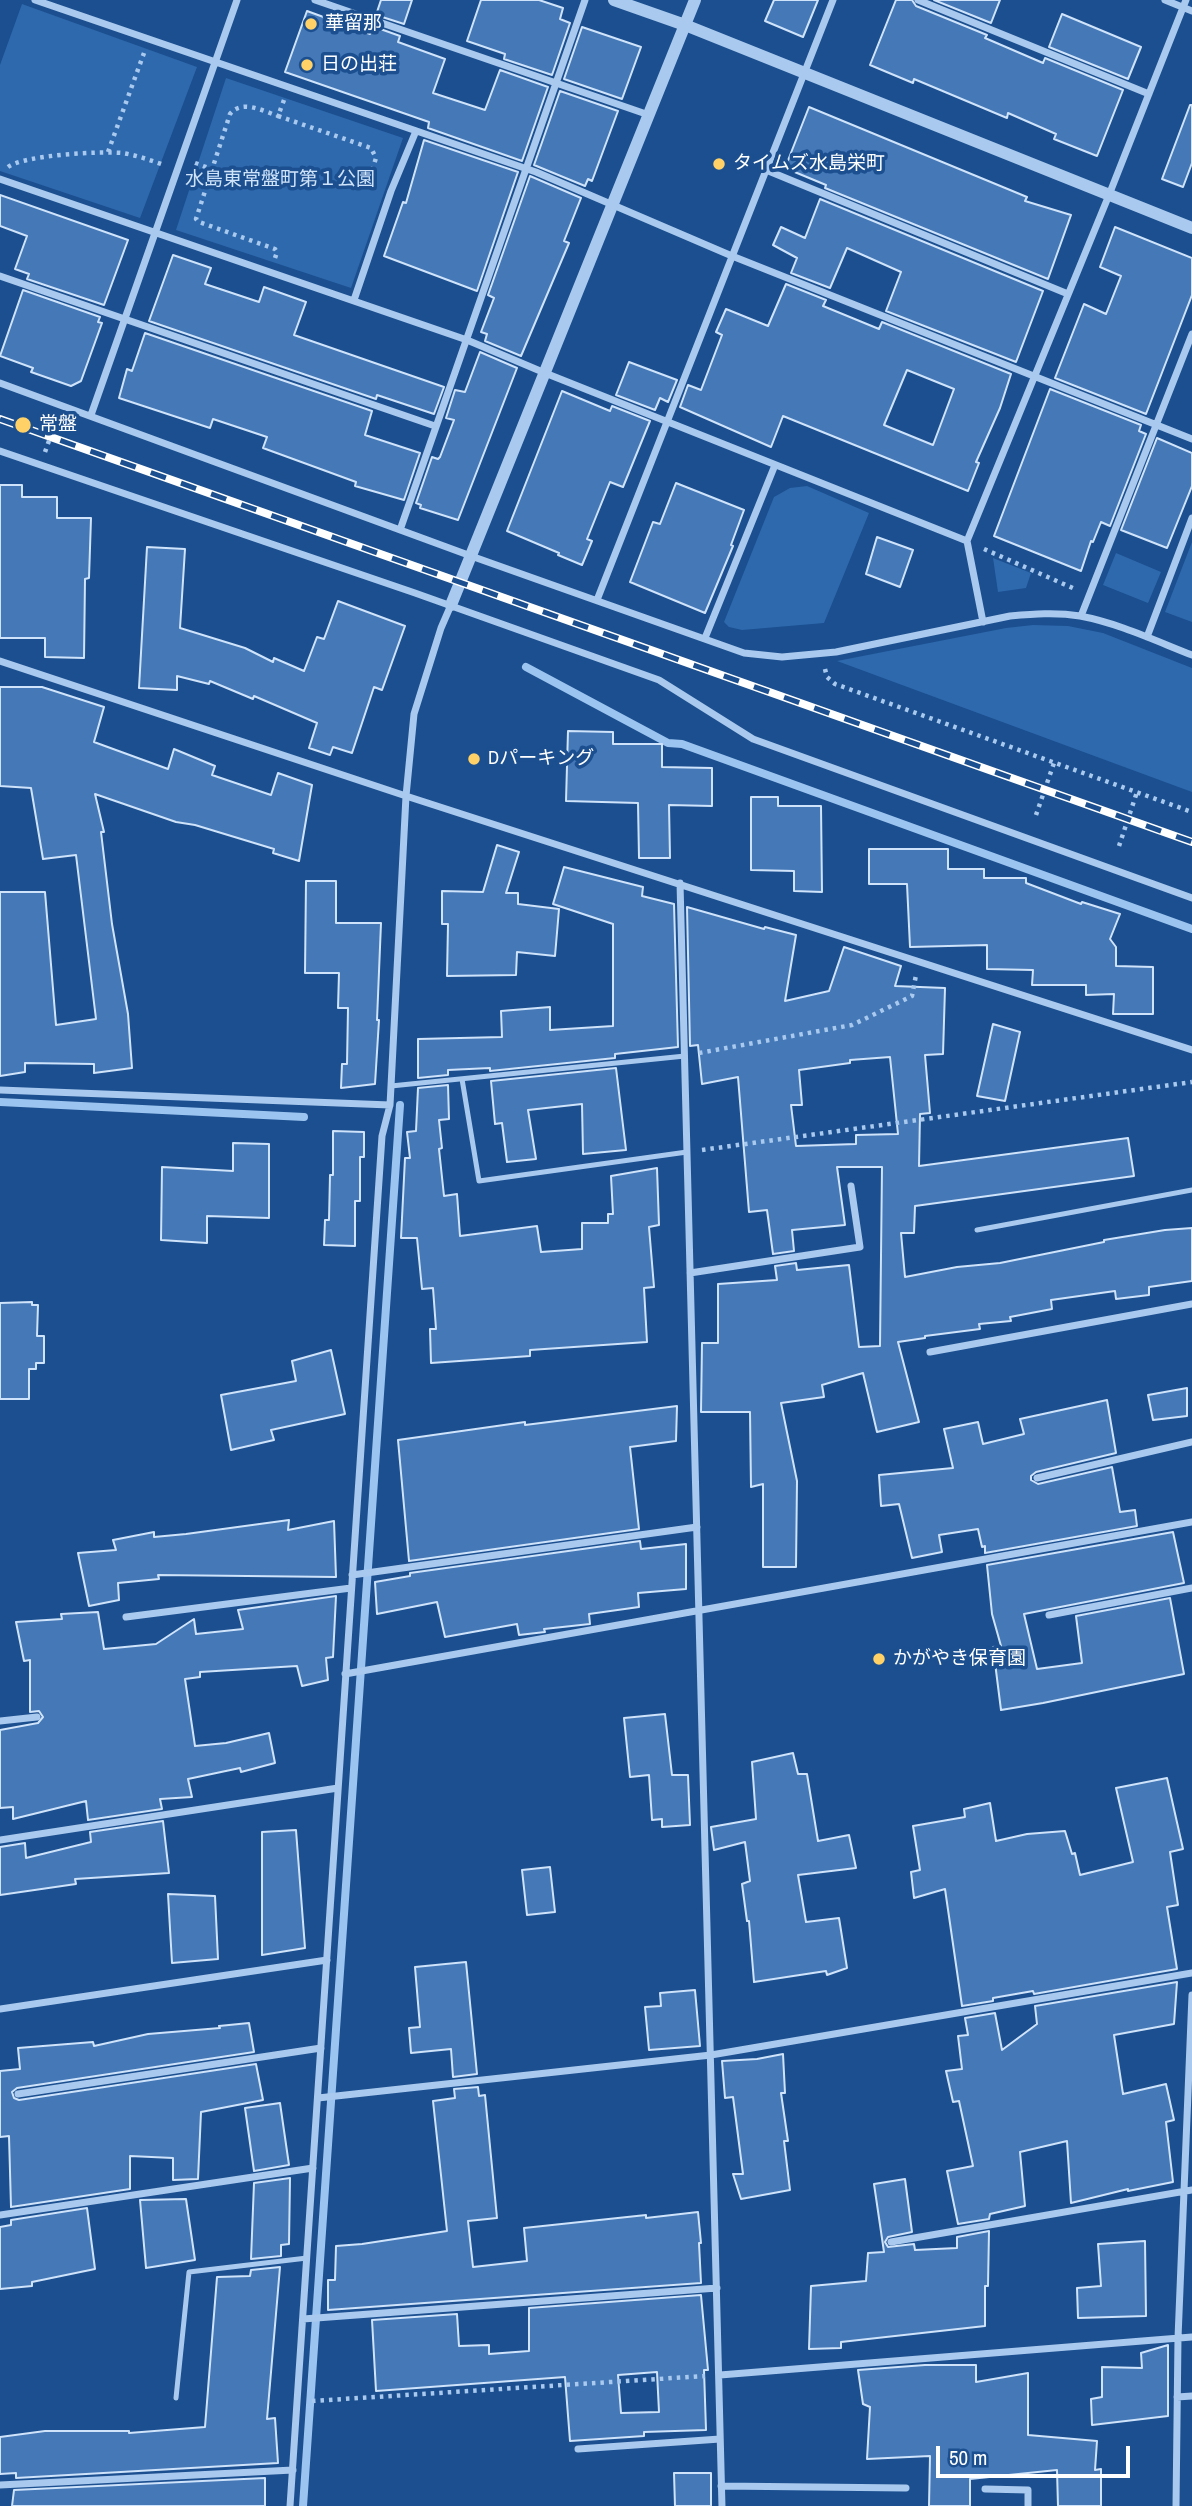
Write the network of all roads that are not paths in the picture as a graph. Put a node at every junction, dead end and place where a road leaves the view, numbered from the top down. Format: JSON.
{"nodes":[{"id":1,"x":35,"y":0,"type":"edge"},
{"id":2,"x":236,"y":0,"type":"edge"},
{"id":3,"x":314,"y":0,"type":"edge"},
{"id":4,"x":585,"y":0,"type":"edge"},
{"id":5,"x":614,"y":0,"type":"edge"},
{"id":6,"x":695,"y":0,"type":"edge"},
{"id":7,"x":833,"y":0,"type":"edge"},
{"id":8,"x":918,"y":0,"type":"edge"},
{"id":9,"x":1165,"y":0,"type":"edge"},
{"id":10,"x":1184,"y":4,"type":"edge"},
{"id":11,"x":1192,"y":11,"type":"edge"},
{"id":12,"x":685,"y":25,"type":"junction"},
{"id":13,"x":215,"y":62,"type":"junction"},
{"id":14,"x":805,"y":73,"type":"junction"},
{"id":15,"x":555,"y":83,"type":"junction"},
{"id":16,"x":1149,"y":94,"type":"junction"},
{"id":17,"x":649,"y":115,"type":"junction"},
{"id":18,"x":416,"y":131,"type":"junction"},
{"id":19,"x":526,"y":169,"type":"junction"},
{"id":20,"x":766,"y":170,"type":"junction"},
{"id":21,"x":1,"y":180,"type":"edge"},
{"id":22,"x":1109,"y":195,"type":"junction"},
{"id":23,"x":613,"y":204,"type":"junction"},
{"id":24,"x":1192,"y":228,"type":"edge"},
{"id":25,"x":155,"y":232,"type":"junction"},
{"id":26,"x":732,"y":256,"type":"junction"},
{"id":27,"x":0,"y":276,"type":"edge"},
{"id":28,"x":1068,"y":294,"type":"junction"},
{"id":29,"x":354,"y":300,"type":"junction"},
{"id":30,"x":125,"y":319,"type":"junction"},
{"id":31,"x":1192,"y":334,"type":"edge"},
{"id":32,"x":467,"y":340,"type":"junction"},
{"id":33,"x":545,"y":373,"type":"junction"},
{"id":34,"x":1034,"y":377,"type":"junction"},
{"id":35,"x":0,"y":383,"type":"edge"},
{"id":36,"x":91,"y":415,"type":"junction"},
{"id":37,"x":667,"y":422,"type":"junction"},
{"id":38,"x":1157,"y":425,"type":"junction"},
{"id":39,"x":435,"y":426,"type":"junction"},
{"id":40,"x":1192,"y":439,"type":"edge"},
{"id":41,"x":0,"y":451,"type":"edge"},
{"id":42,"x":775,"y":465,"type":"junction"},
{"id":43,"x":1192,"y":518,"type":"edge"},
{"id":44,"x":400,"y":530,"type":"junction"},
{"id":45,"x":967,"y":541,"type":"junction"},
{"id":46,"x":471,"y":556,"type":"junction"},
{"id":47,"x":597,"y":600,"type":"junction"},
{"id":48,"x":451,"y":606,"type":"junction"},
{"id":49,"x":1081,"y":617,"type":"junction"},
{"id":50,"x":983,"y":622,"type":"junction"},
{"id":51,"x":1147,"y":637,"type":"junction"},
{"id":52,"x":705,"y":639,"type":"junction"},
{"id":53,"x":1192,"y":655,"type":"edge"},
{"id":54,"x":0,"y":661,"type":"edge"},
{"id":55,"x":406,"y":796,"type":"junction"},
{"id":56,"x":680,"y":883,"type":"junction"},
{"id":57,"x":1192,"y":898,"type":"edge"},
{"id":58,"x":1192,"y":1050,"type":"edge"},
{"id":59,"x":685,"y":1056,"type":"junction"},
{"id":60,"x":462,"y":1079,"type":"junction"},
{"id":61,"x":391,"y":1086,"type":"junction"},
{"id":62,"x":0,"y":1090,"type":"edge"},
{"id":63,"x":390,"y":1104,"type":"junction"},
{"id":64,"x":687,"y":1152,"type":"junction"},
{"id":65,"x":850,"y":1186,"type":"dead end"},
{"id":66,"x":1192,"y":1190,"type":"edge"},
{"id":67,"x":977,"y":1230,"type":"dead end"},
{"id":68,"x":690,"y":1273,"type":"junction"},
{"id":69,"x":1192,"y":1304,"type":"edge"},
{"id":70,"x":930,"y":1352,"type":"dead end"},
{"id":71,"x":1192,"y":1443,"type":"edge"},
{"id":72,"x":1037,"y":1478,"type":"dead end"},
{"id":73,"x":1192,"y":1522,"type":"edge"},
{"id":74,"x":697,"y":1527,"type":"junction"},
{"id":75,"x":352,"y":1575,"type":"junction"},
{"id":76,"x":351,"y":1588,"type":"junction"},
{"id":77,"x":1192,"y":1588,"type":"edge"},
{"id":78,"x":699,"y":1611,"type":"junction"},
{"id":79,"x":1049,"y":1615,"type":"dead end"},
{"id":80,"x":125,"y":1617,"type":"dead end"},
{"id":81,"x":345,"y":1674,"type":"junction"},
{"id":82,"x":37,"y":1717,"type":"dead end"},
{"id":83,"x":0,"y":1721,"type":"edge"},
{"id":84,"x":338,"y":1788,"type":"junction"},
{"id":85,"x":0,"y":1840,"type":"edge"},
{"id":86,"x":327,"y":1960,"type":"junction"},
{"id":87,"x":1192,"y":1973,"type":"edge"},
{"id":88,"x":1192,"y":1995,"type":"edge"},
{"id":89,"x":0,"y":2009,"type":"edge"},
{"id":90,"x":1191,"y":2044,"type":"edge"},
{"id":91,"x":321,"y":2048,"type":"junction"},
{"id":92,"x":711,"y":2055,"type":"junction"},
{"id":93,"x":18,"y":2094,"type":"dead end"},
{"id":94,"x":317,"y":2098,"type":"junction"},
{"id":95,"x":313,"y":2168,"type":"junction"},
{"id":96,"x":1188,"y":2190,"type":"edge"},
{"id":97,"x":0,"y":2216,"type":"edge"},
{"id":98,"x":891,"y":2242,"type":"dead end"},
{"id":99,"x":307,"y":2258,"type":"junction"},
{"id":100,"x":718,"y":2288,"type":"junction"},
{"id":101,"x":307,"y":2319,"type":"junction"},
{"id":102,"x":1192,"y":2337,"type":"edge"},
{"id":103,"x":1178,"y":2338,"type":"junction"},
{"id":104,"x":720,"y":2375,"type":"junction"},
{"id":105,"x":1192,"y":2396,"type":"edge"},
{"id":106,"x":1177,"y":2397,"type":"junction"},
{"id":107,"x":176,"y":2398,"type":"dead end"},
{"id":108,"x":720,"y":2439,"type":"junction"},
{"id":109,"x":578,"y":2449,"type":"dead end"},
{"id":110,"x":293,"y":2470,"type":"junction"},
{"id":111,"x":0,"y":2485,"type":"edge"},
{"id":112,"x":721,"y":2486,"type":"junction"},
{"id":113,"x":906,"y":2488,"type":"dead end"},
{"id":114,"x":985,"y":2489,"type":"dead end"},
{"id":115,"x":290,"y":2506,"type":"edge"},
{"id":116,"x":722,"y":2506,"type":"edge"},
{"id":117,"x":1028,"y":2506,"type":"edge"},
{"id":118,"x":1176,"y":2506,"type":"edge"}],
"edges":[{"from":1,"to":13,"type":"street"},
{"from":2,"to":13,"type":"street"},
{"from":3,"to":15,"type":"street"},
{"from":4,"to":15,"type":"street"},
{"from":5,"to":12,"type":"street"},
{"from":6,"to":12,"type":"street"},
{"from":7,"to":14,"type":"street"},
{"from":8,"to":16,"type":"street"},
{"from":9,"to":10,"type":"street"},
{"from":10,"to":11,"type":"street"},
{"from":10,"to":16,"type":"street"},
{"from":12,"to":14,"type":"street"},
{"from":12,"to":17,"type":"street"},
{"from":13,"to":18,"type":"street"},
{"from":13,"to":25,"type":"street"},
{"from":14,"to":20,"type":"street"},
{"from":14,"to":22,"type":"street"},
{"from":15,"to":17,"type":"street"},
{"from":15,"to":19,"type":"street"},
{"from":16,"to":22,"type":"street"},
{"from":17,"to":23,"type":"street"},
{"from":18,"to":19,"type":"street"},
{"from":18,"to":29,"type":"street"},
{"from":19,"to":23,"type":"street"},
{"from":19,"to":32,"type":"street"},
{"from":20,"to":26,"type":"street"},
{"from":20,"to":28,"type":"street"},
{"from":21,"to":25,"type":"street"},
{"from":22,"to":24,"type":"street"},
{"from":22,"to":28,"type":"street"},
{"from":23,"to":26,"type":"street"},
{"from":23,"to":33,"type":"street"},
{"from":25,"to":29,"type":"street"},
{"from":25,"to":30,"type":"street"},
{"from":26,"to":34,"type":"street"},
{"from":26,"to":37,"type":"street"},
{"from":27,"to":30,"type":"street"},
{"from":28,"to":34,"type":"street"},
{"from":29,"to":32,"type":"street"},
{"from":30,"to":36,"type":"street"},
{"from":30,"to":39,"type":"street"},
{"from":31,"to":38,"type":"street"},
{"from":32,"to":33,"type":"street"},
{"from":32,"to":39,"type":"street"},
{"from":33,"to":37,"type":"street"},
{"from":33,"to":46,"type":"street"},
{"from":34,"to":38,"type":"street"},
{"from":34,"to":45,"type":"street"},
{"from":35,"to":36,"type":"street"},
{"from":36,"to":44,"type":"street"},
{"from":37,"to":42,"type":"street"},
{"from":37,"to":47,"type":"street"},
{"from":38,"to":40,"type":"street"},
{"from":38,"to":49,"type":"street"},
{"from":39,"to":44,"type":"street"},
{"from":41,"to":48,"type":"street"},
{"from":42,"to":45,"type":"street"},
{"from":42,"to":52,"type":"street"},
{"from":43,"to":51,"type":"street"},
{"from":44,"to":46,"type":"street"},
{"from":45,"to":50,"type":"street"},
{"from":46,"to":47,"type":"street"},
{"from":46,"to":48,"type":"street"},
{"from":47,"to":52,"type":"street"},
{"from":48,"to":55,"type":"street"},
{"from":48,"to":57,"type":"street"},
{"from":49,"to":50,"type":"street"},
{"from":49,"to":51,"type":"street"},
{"from":50,"to":52,"type":"street"},
{"from":51,"to":53,"type":"street"},
{"from":54,"to":55,"type":"street"},
{"from":55,"to":56,"type":"street"},
{"from":55,"to":61,"type":"street"},
{"from":56,"to":58,"type":"street"},
{"from":56,"to":59,"type":"street"},
{"from":59,"to":60,"type":"lane"},
{"from":59,"to":64,"type":"street"},
{"from":60,"to":61,"type":"lane"},
{"from":60,"to":64,"type":"lane"},
{"from":61,"to":63,"type":"street"},
{"from":62,"to":63,"type":"street"},
{"from":63,"to":75,"type":"street"},
{"from":64,"to":68,"type":"street"},
{"from":65,"to":68,"type":"street"},
{"from":66,"to":67,"type":"lane"},
{"from":68,"to":74,"type":"street"},
{"from":69,"to":70,"type":"street"},
{"from":71,"to":72,"type":"street"},
{"from":73,"to":78,"type":"street"},
{"from":74,"to":75,"type":"street"},
{"from":74,"to":78,"type":"street"},
{"from":75,"to":76,"type":"street"},
{"from":76,"to":80,"type":"street"},
{"from":76,"to":81,"type":"street"},
{"from":77,"to":79,"type":"street"},
{"from":78,"to":81,"type":"street"},
{"from":78,"to":92,"type":"street"},
{"from":81,"to":84,"type":"street"},
{"from":82,"to":83,"type":"street"},
{"from":84,"to":85,"type":"street"},
{"from":84,"to":86,"type":"street"},
{"from":86,"to":89,"type":"street"},
{"from":86,"to":91,"type":"street"},
{"from":87,"to":92,"type":"street"},
{"from":88,"to":90,"type":"street"},
{"from":90,"to":96,"type":"street"},
{"from":91,"to":93,"type":"street"},
{"from":91,"to":94,"type":"street"},
{"from":92,"to":94,"type":"street"},
{"from":92,"to":100,"type":"street"},
{"from":94,"to":95,"type":"street"},
{"from":95,"to":97,"type":"street"},
{"from":95,"to":99,"type":"street"},
{"from":96,"to":98,"type":"street"},
{"from":96,"to":103,"type":"street"},
{"from":99,"to":101,"type":"street"},
{"from":99,"to":107,"type":"lane"},
{"from":100,"to":101,"type":"street"},
{"from":100,"to":104,"type":"street"},
{"from":101,"to":110,"type":"street"},
{"from":102,"to":103,"type":"street"},
{"from":103,"to":104,"type":"street"},
{"from":103,"to":106,"type":"street"},
{"from":104,"to":108,"type":"street"},
{"from":105,"to":106,"type":"street"},
{"from":106,"to":118,"type":"street"},
{"from":108,"to":109,"type":"street"},
{"from":108,"to":112,"type":"street"},
{"from":110,"to":111,"type":"street"},
{"from":110,"to":115,"type":"street"},
{"from":112,"to":113,"type":"street"},
{"from":112,"to":116,"type":"street"},
{"from":114,"to":117,"type":"street"}]}
